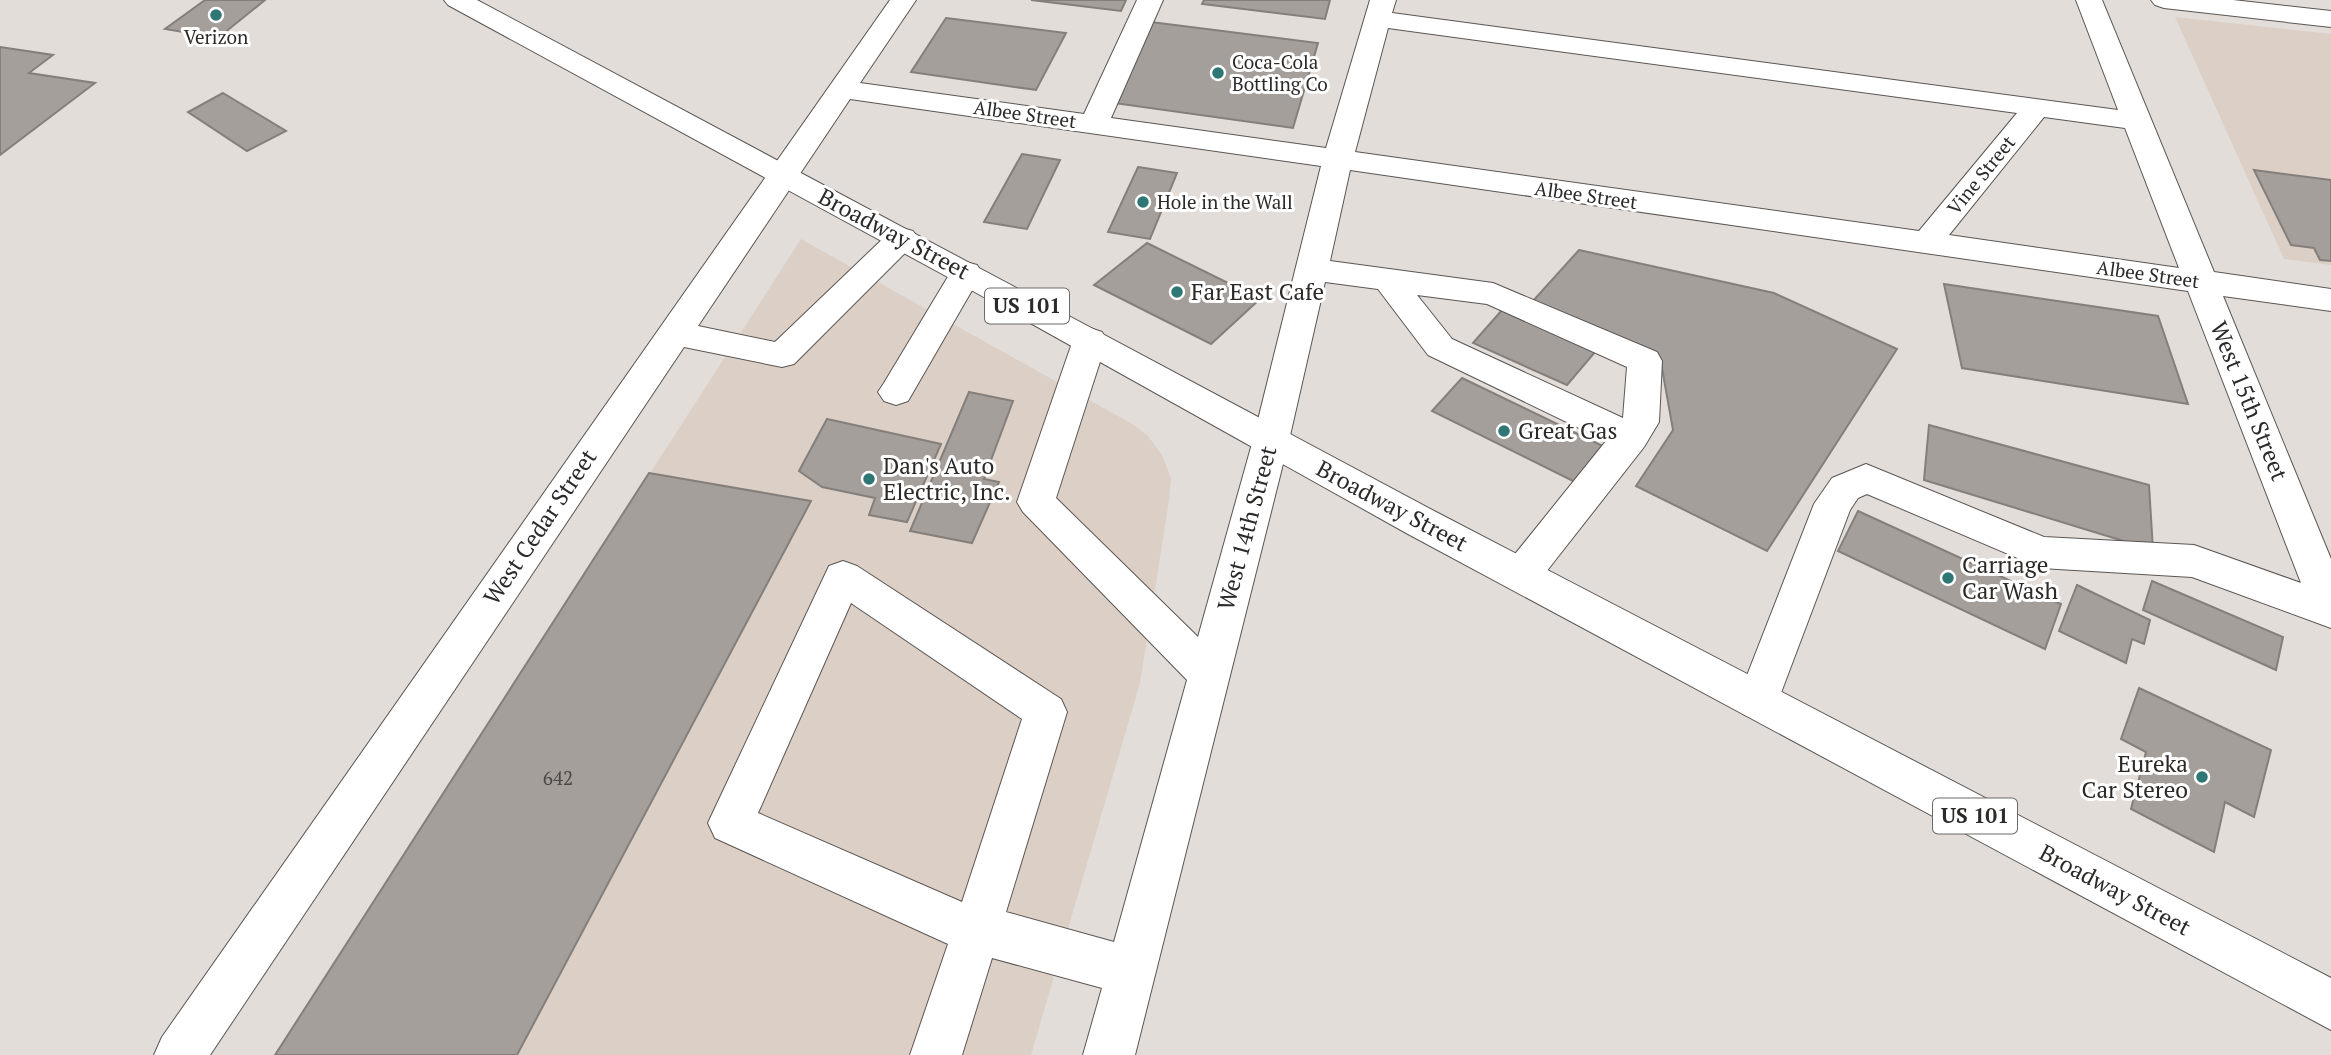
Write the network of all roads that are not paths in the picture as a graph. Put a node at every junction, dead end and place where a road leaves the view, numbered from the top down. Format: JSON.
{"nodes":[{"id":1,"x":457,"y":0,"type":"edge"},
{"id":2,"x":903,"y":0,"type":"edge"},
{"id":3,"x":1150,"y":0,"type":"edge"},
{"id":4,"x":2089,"y":0,"type":"edge"},
{"id":5,"x":2164,"y":0,"type":"edge"},
{"id":6,"x":1381,"y":9,"type":"edge"},
{"id":7,"x":2331,"y":19,"type":"edge"},
{"id":8,"x":841,"y":89,"type":"junction"},
{"id":9,"x":2036,"y":108,"type":"junction"},
{"id":10,"x":2137,"y":121,"type":"junction"},
{"id":11,"x":1094,"y":123,"type":"junction"},
{"id":12,"x":1338,"y":159,"type":"junction"},
{"id":13,"x":782,"y":174,"type":"junction"},
{"id":14,"x":902,"y":239,"type":"junction"},
{"id":15,"x":1926,"y":243,"type":"junction"},
{"id":16,"x":1314,"y":270,"type":"junction"},
{"id":17,"x":966,"y":273,"type":"junction"},
{"id":18,"x":1387,"y":279,"type":"junction"},
{"id":19,"x":2201,"y":282,"type":"junction"},
{"id":20,"x":2331,"y":300,"type":"edge"},
{"id":21,"x":673,"y":334,"type":"junction"},
{"id":22,"x":1090,"y":340,"type":"junction"},
{"id":23,"x":896,"y":392,"type":"dead end"},
{"id":24,"x":1631,"y":438,"type":"junction"},
{"id":25,"x":1271,"y":440,"type":"junction"},
{"id":26,"x":1521,"y":575,"type":"junction"},
{"id":27,"x":2331,"y":609,"type":"edge"},
{"id":28,"x":1209,"y":674,"type":"junction"},
{"id":29,"x":1758,"y":701,"type":"junction"},
{"id":30,"x":976,"y":932,"type":"junction"},
{"id":31,"x":1129,"y":971,"type":"junction"},
{"id":32,"x":2331,"y":1005,"type":"edge"},
{"id":33,"x":180,"y":1055,"type":"edge"},
{"id":34,"x":936,"y":1055,"type":"edge"},
{"id":35,"x":1109,"y":1055,"type":"edge"}],
"edges":[{"from":1,"to":13,"type":"main road","name":"Broadway Street","number":"US 101"},
{"from":2,"to":8,"type":"main road","name":"West Cedar Street"},
{"from":3,"to":11,"type":"main road"},
{"from":4,"to":10,"type":"main road","name":"West 15th Street"},
{"from":5,"to":7,"type":"main road"},
{"from":6,"to":9,"type":"main road"},
{"from":6,"to":12,"type":"main road","name":"West 14th Street"},
{"from":8,"to":11,"type":"main road","name":"Albee Street"},
{"from":8,"to":13,"type":"main road","name":"West Cedar Street"},
{"from":9,"to":10,"type":"main road"},
{"from":9,"to":15,"type":"main road","name":"Vine Street"},
{"from":10,"to":19,"type":"main road","name":"West 15th Street"},
{"from":11,"to":12,"type":"main road","name":"Albee Street"},
{"from":12,"to":15,"type":"main road","name":"Albee Street"},
{"from":12,"to":16,"type":"main road","name":"West 14th Street"},
{"from":13,"to":14,"type":"main road","name":"Broadway Street","number":"US 101"},
{"from":13,"to":21,"type":"main road","name":"West Cedar Street"},
{"from":14,"to":17,"type":"main road","name":"Broadway Street","number":"US 101"},
{"from":14,"to":21,"type":"main road"},
{"from":15,"to":19,"type":"main road","name":"Albee Street"},
{"from":16,"to":18,"type":"main road"},
{"from":16,"to":25,"type":"main road","name":"West 14th Street"},
{"from":17,"to":22,"type":"main road","name":"Broadway Street","number":"US 101"},
{"from":17,"to":23,"type":"main road"},
{"from":18,"to":24,"type":"main road"},
{"from":18,"to":24,"type":"main road"},
{"from":19,"to":20,"type":"main road","name":"Albee Street"},
{"from":19,"to":27,"type":"main road","name":"West 15th Street"},
{"from":21,"to":33,"type":"main road","name":"West Cedar Street"},
{"from":22,"to":25,"type":"main road","name":"Broadway Street","number":"US 101"},
{"from":22,"to":28,"type":"main road"},
{"from":24,"to":26,"type":"main road"},
{"from":25,"to":26,"type":"main road","name":"Broadway Street","number":"US 101"},
{"from":25,"to":28,"type":"main road","name":"West 14th Street"},
{"from":26,"to":29,"type":"main road","name":"Broadway Street","number":"US 101"},
{"from":27,"to":29,"type":"main road"},
{"from":28,"to":31,"type":"main road","name":"West 14th Street"},
{"from":29,"to":32,"type":"main road","name":"Broadway Street","number":"US 101"},
{"from":30,"to":30,"type":"main road"},
{"from":30,"to":31,"type":"main road"},
{"from":30,"to":34,"type":"main road"},
{"from":31,"to":35,"type":"main road","name":"West 14th Street"}]}
